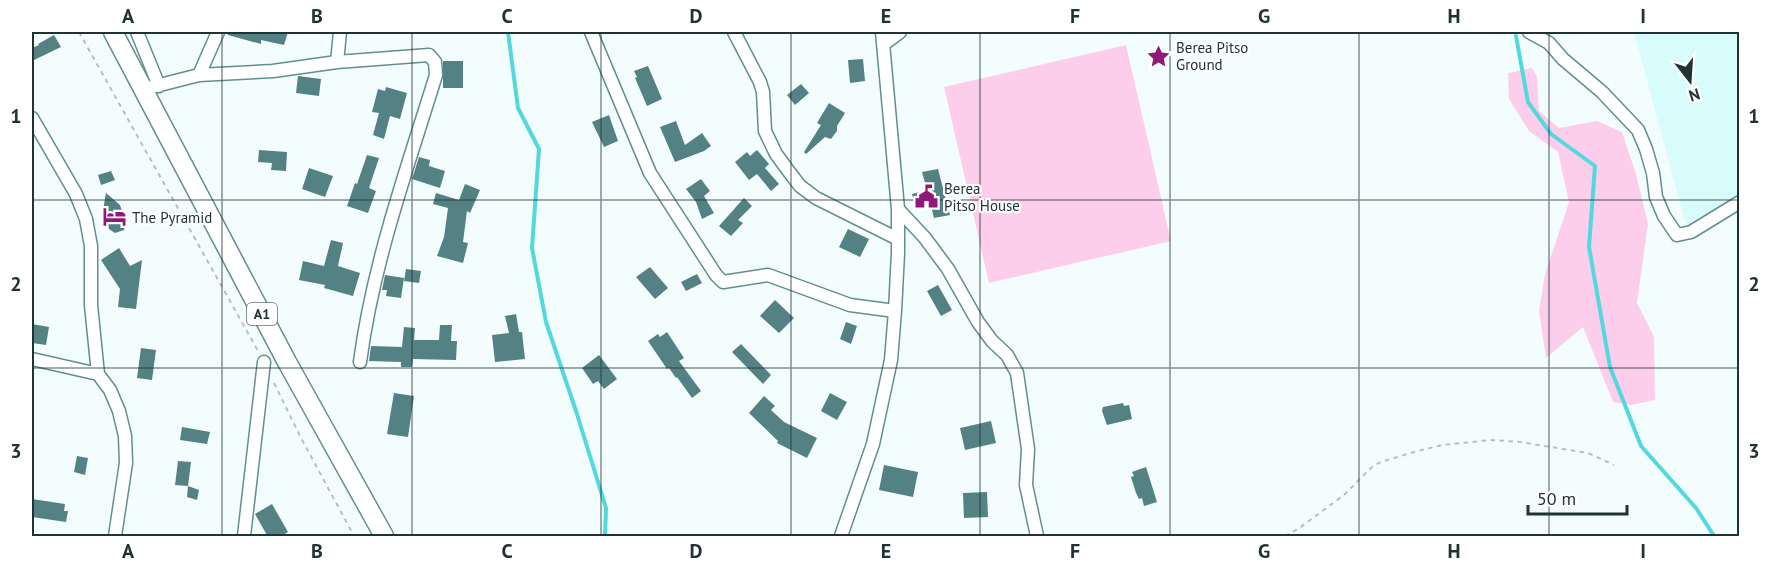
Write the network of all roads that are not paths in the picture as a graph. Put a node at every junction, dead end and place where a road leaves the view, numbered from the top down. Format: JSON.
{"nodes":[{"id":1,"x":113,"y":32,"type":"edge"},
{"id":2,"x":137,"y":32,"type":"edge"},
{"id":3,"x":218,"y":32,"type":"edge"},
{"id":4,"x":340,"y":32,"type":"edge"},
{"id":5,"x":591,"y":32,"type":"edge"},
{"id":6,"x":734,"y":32,"type":"edge"},
{"id":7,"x":900,"y":32,"type":"edge"},
{"id":8,"x":1529,"y":32,"type":"edge"},
{"id":9,"x":1550,"y":37,"type":"edge"},
{"id":10,"x":883,"y":38,"type":"edge"},
{"id":11,"x":337,"y":62,"type":"junction"},
{"id":12,"x":199,"y":75,"type":"junction"},
{"id":13,"x":152,"y":88,"type":"junction"},
{"id":14,"x":32,"y":118,"type":"edge"},
{"id":15,"x":1740,"y":202,"type":"edge"},
{"id":16,"x":898,"y":209,"type":"junction"},
{"id":17,"x":898,"y":239,"type":"junction"},
{"id":18,"x":895,"y":311,"type":"junction"},
{"id":19,"x":32,"y":359,"type":"edge"},
{"id":20,"x":264,"y":362,"type":"road end"},
{"id":21,"x":360,"y":362,"type":"dead end"},
{"id":22,"x":98,"y":374,"type":"junction"},
{"id":23,"x":115,"y":537,"type":"edge"},
{"id":24,"x":244,"y":537,"type":"edge"},
{"id":25,"x":384,"y":537,"type":"edge"},
{"id":26,"x":841,"y":537,"type":"edge"},
{"id":27,"x":1037,"y":537,"type":"edge"}],
"edges":[{"from":1,"to":13,"type":"main road","number":"A1"},
{"from":2,"to":13,"type":"street"},
{"from":3,"to":12,"type":"street"},
{"from":4,"to":11,"type":"street"},
{"from":5,"to":18,"type":"street"},
{"from":6,"to":17,"type":"street"},
{"from":7,"to":10,"type":"street"},
{"from":8,"to":9,"type":"street"},
{"from":9,"to":15,"type":"street"},
{"from":10,"to":16,"type":"street"},
{"from":11,"to":12,"type":"street"},
{"from":11,"to":21,"type":"street"},
{"from":12,"to":13,"type":"street"},
{"from":13,"to":25,"type":"main road","number":"A1"},
{"from":14,"to":22,"type":"street"},
{"from":16,"to":17,"type":"street"},
{"from":16,"to":27,"type":"street"},
{"from":17,"to":18,"type":"street"},
{"from":18,"to":26,"type":"street"},
{"from":19,"to":22,"type":"street"},
{"from":20,"to":24,"type":"street"},
{"from":22,"to":23,"type":"street"}]}
